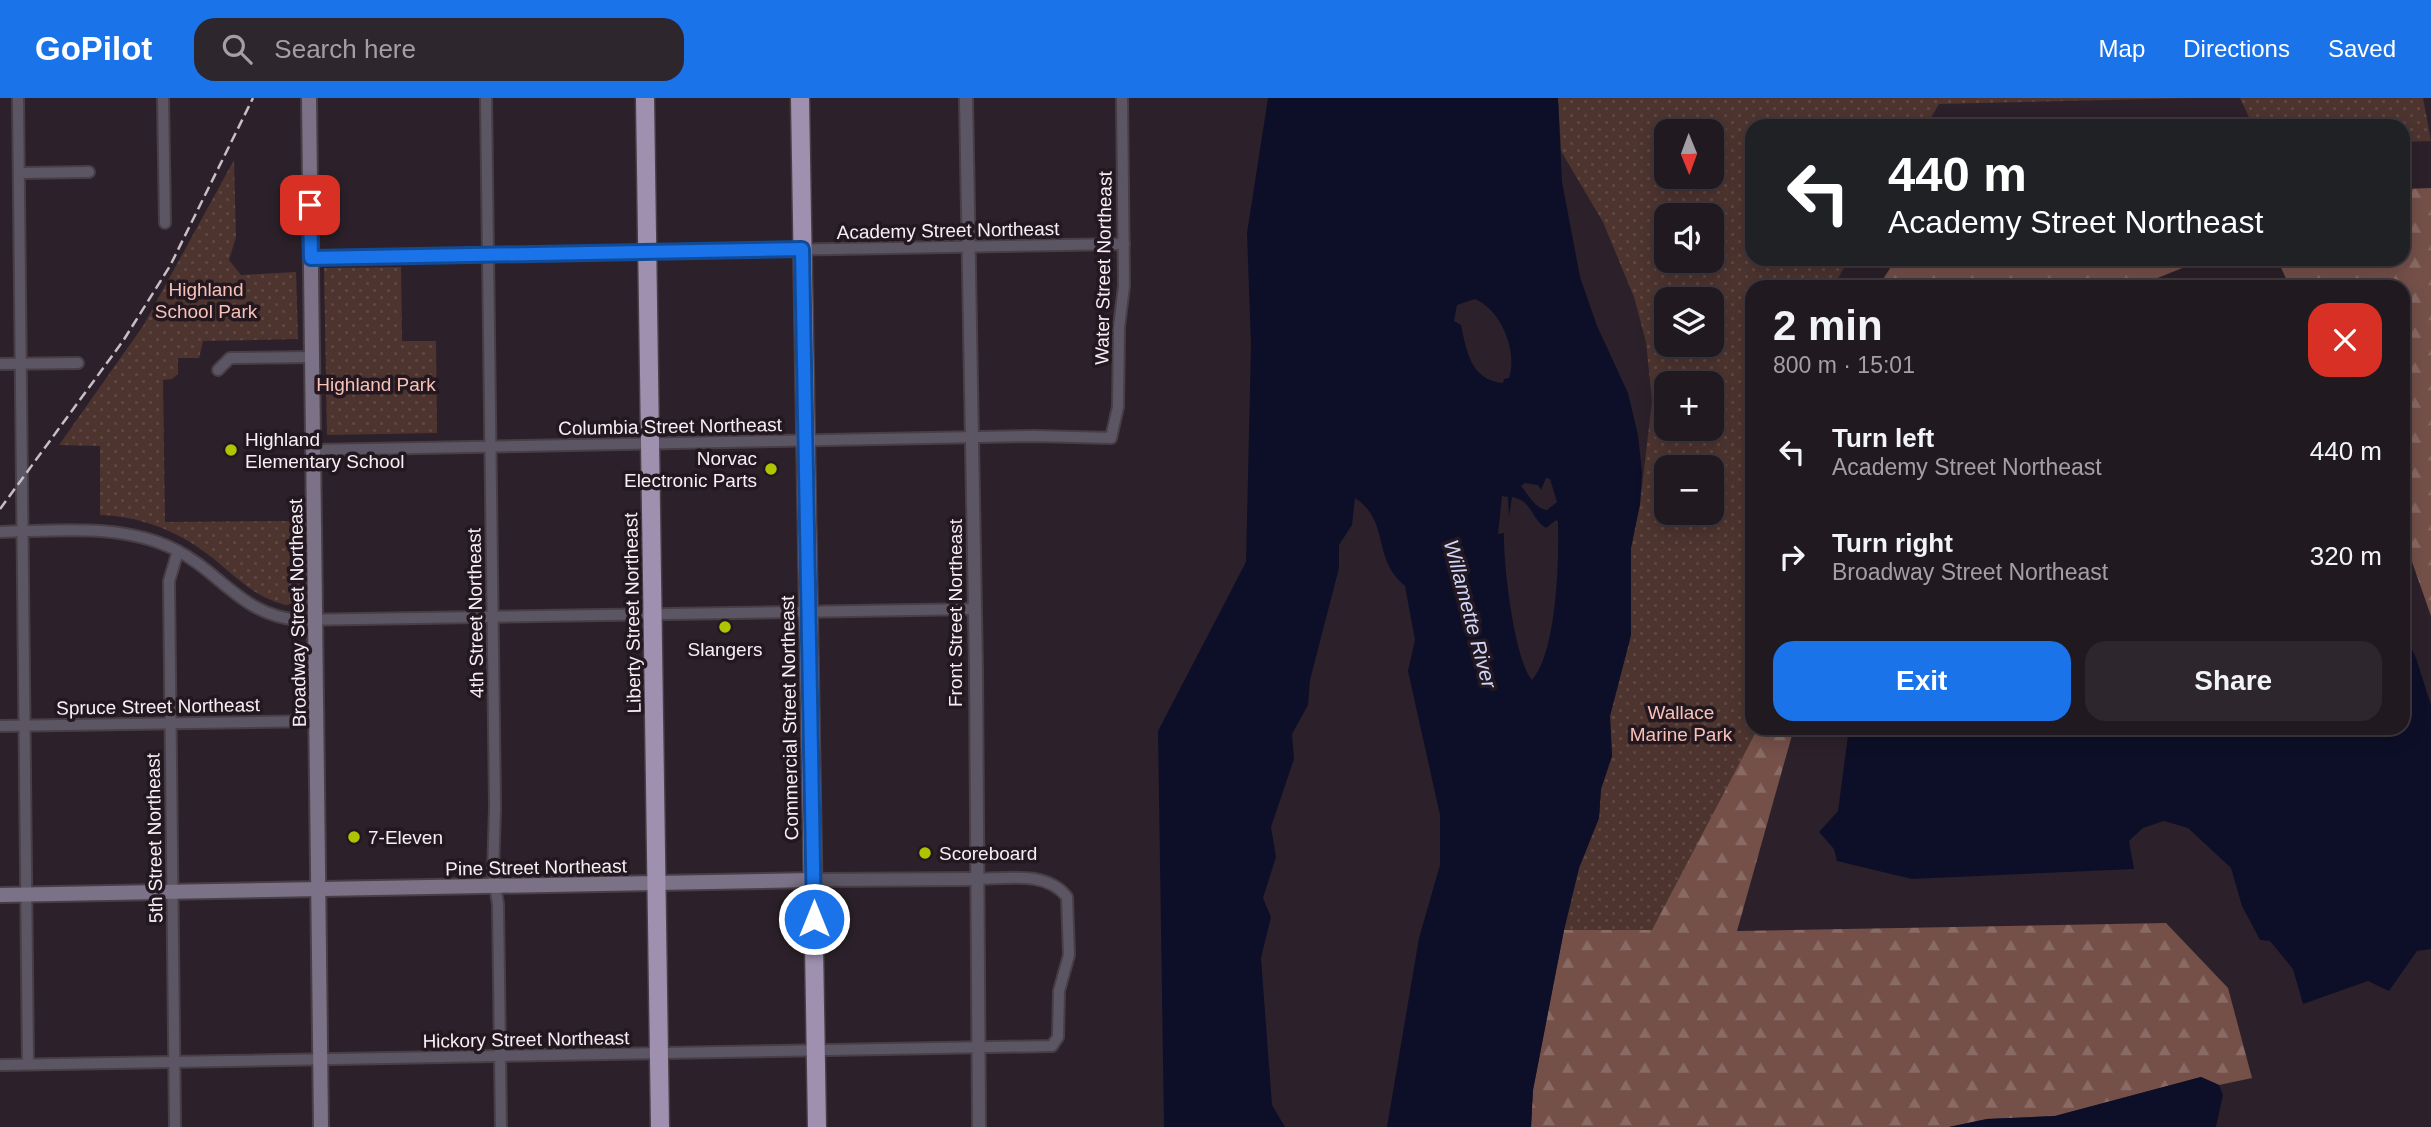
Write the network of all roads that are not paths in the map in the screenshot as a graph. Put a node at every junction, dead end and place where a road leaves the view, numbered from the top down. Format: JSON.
{"nodes":[{"id":1,"x":18,"y":98,"type":"edge"},
{"id":2,"x":163,"y":98,"type":"edge"},
{"id":3,"x":309,"y":98,"type":"edge"},
{"id":4,"x":485,"y":98,"type":"edge"},
{"id":5,"x":645,"y":98,"type":"edge"},
{"id":6,"x":800,"y":98,"type":"edge"},
{"id":7,"x":966,"y":98,"type":"edge"},
{"id":8,"x":1122,"y":98,"type":"edge"},
{"id":9,"x":89,"y":172,"type":"dead end"},
{"id":10,"x":19,"y":173,"type":"junction"},
{"id":11,"x":165,"y":223,"type":"dead end"},
{"id":12,"x":1124,"y":244,"type":"junction"},
{"id":13,"x":969,"y":247,"type":"junction"},
{"id":14,"x":802,"y":249,"type":"junction"},
{"id":15,"x":647,"y":252,"type":"junction"},
{"id":16,"x":489,"y":256,"type":"junction"},
{"id":17,"x":311,"y":258,"type":"junction"},
{"id":18,"x":312,"y":357,"type":"junction"},
{"id":19,"x":19,"y":363,"type":"junction"},
{"id":20,"x":78,"y":363,"type":"dead end"},
{"id":21,"x":0,"y":364,"type":"edge"},
{"id":22,"x":218,"y":370,"type":"dead end"},
{"id":23,"x":972,"y":438,"type":"junction"},
{"id":24,"x":1111,"y":438,"type":"joint"},
{"id":25,"x":805,"y":441,"type":"junction"},
{"id":26,"x":650,"y":445,"type":"junction"},
{"id":27,"x":491,"y":447,"type":"junction"},
{"id":28,"x":314,"y":450,"type":"junction"},
{"id":29,"x":22,"y":531,"type":"junction"},
{"id":30,"x":0,"y":532,"type":"edge"},
{"id":31,"x":178,"y":551,"type":"junction"},
{"id":32,"x":975,"y":609,"type":"junction"},
{"id":33,"x":807,"y":611,"type":"junction"},
{"id":34,"x":653,"y":614,"type":"junction"},
{"id":35,"x":493,"y":617,"type":"junction"},
{"id":36,"x":316,"y":620,"type":"junction"},
{"id":37,"x":170,"y":722,"type":"junction"},
{"id":38,"x":317,"y":722,"type":"junction"},
{"id":39,"x":25,"y":725,"type":"junction"},
{"id":40,"x":0,"y":726,"type":"edge"},
{"id":41,"x":976,"y":879,"type":"junction"},
{"id":42,"x":814,"y":880,"type":"junction"},
{"id":43,"x":657,"y":884,"type":"junction"},
{"id":44,"x":496,"y":888,"type":"junction"},
{"id":45,"x":318,"y":891,"type":"junction"},
{"id":46,"x":172,"y":893,"type":"junction"},
{"id":47,"x":0,"y":895,"type":"edge"},
{"id":48,"x":26,"y":895,"type":"junction"},
{"id":49,"x":1052,"y":1046,"type":"joint"},
{"id":50,"x":978,"y":1048,"type":"junction"},
{"id":51,"x":815,"y":1049,"type":"junction"},
{"id":52,"x":658,"y":1055,"type":"junction"},
{"id":53,"x":500,"y":1058,"type":"junction"},
{"id":54,"x":320,"y":1060,"type":"junction"},
{"id":55,"x":174,"y":1063,"type":"junction"},
{"id":56,"x":28,"y":1064,"type":"junction"},
{"id":57,"x":0,"y":1065,"type":"edge"},
{"id":58,"x":175,"y":1127,"type":"edge"},
{"id":59,"x":321,"y":1127,"type":"edge"},
{"id":60,"x":500,"y":1127,"type":"edge"},
{"id":61,"x":660,"y":1127,"type":"edge"},
{"id":62,"x":817,"y":1127,"type":"edge"},
{"id":63,"x":979,"y":1127,"type":"edge"}],
"edges":[{"from":1,"to":10,"type":"street"},
{"from":2,"to":11,"type":"street"},
{"from":3,"to":17,"type":"main road","name":"Broadway Street Northeast"},
{"from":4,"to":16,"type":"street","name":"4th Street Northeast"},
{"from":5,"to":15,"type":"highway","name":"Liberty Street Northeast"},
{"from":6,"to":14,"type":"highway","name":"Commercial Street Northeast"},
{"from":7,"to":13,"type":"street","name":"Front Street Northeast"},
{"from":8,"to":12,"type":"street","name":"Water Street Northeast"},
{"from":9,"to":10,"type":"street"},
{"from":10,"to":19,"type":"street"},
{"from":12,"to":13,"type":"street","name":"Academy Street Northeast"},
{"from":12,"to":24,"type":"street","name":"Water Street Northeast"},
{"from":13,"to":14,"type":"street","name":"Academy Street Northeast"},
{"from":13,"to":23,"type":"street","name":"Front Street Northeast"},
{"from":14,"to":15,"type":"street","name":"Academy Street Northeast"},
{"from":14,"to":25,"type":"highway","name":"Commercial Street Northeast"},
{"from":15,"to":16,"type":"street","name":"Academy Street Northeast"},
{"from":15,"to":26,"type":"highway","name":"Liberty Street Northeast"},
{"from":16,"to":17,"type":"street","name":"Academy Street Northeast"},
{"from":16,"to":27,"type":"street","name":"4th Street Northeast"},
{"from":17,"to":18,"type":"main road","name":"Broadway Street Northeast"},
{"from":18,"to":22,"type":"street"},
{"from":18,"to":28,"type":"main road","name":"Broadway Street Northeast"},
{"from":19,"to":20,"type":"street"},
{"from":19,"to":21,"type":"street"},
{"from":19,"to":29,"type":"street"},
{"from":23,"to":24,"type":"street","name":"Columbia Street Northeast"},
{"from":23,"to":25,"type":"street","name":"Columbia Street Northeast"},
{"from":23,"to":32,"type":"street","name":"Front Street Northeast"},
{"from":25,"to":26,"type":"street","name":"Columbia Street Northeast"},
{"from":25,"to":33,"type":"highway","name":"Commercial Street Northeast"},
{"from":26,"to":27,"type":"street","name":"Columbia Street Northeast"},
{"from":26,"to":34,"type":"highway","name":"Liberty Street Northeast"},
{"from":27,"to":28,"type":"street","name":"Columbia Street Northeast"},
{"from":27,"to":35,"type":"street","name":"4th Street Northeast"},
{"from":28,"to":36,"type":"main road","name":"Broadway Street Northeast"},
{"from":29,"to":30,"type":"street"},
{"from":29,"to":31,"type":"street"},
{"from":29,"to":39,"type":"street"},
{"from":31,"to":36,"type":"street"},
{"from":31,"to":37,"type":"street","name":"5th Street Northeast"},
{"from":32,"to":33,"type":"street"},
{"from":32,"to":41,"type":"street","name":"Front Street Northeast"},
{"from":33,"to":34,"type":"street"},
{"from":33,"to":42,"type":"highway","name":"Commercial Street Northeast"},
{"from":34,"to":35,"type":"street"},
{"from":34,"to":43,"type":"highway","name":"Liberty Street Northeast"},
{"from":35,"to":36,"type":"street"},
{"from":35,"to":44,"type":"street","name":"4th Street Northeast"},
{"from":36,"to":38,"type":"main road","name":"Broadway Street Northeast"},
{"from":37,"to":38,"type":"street","name":"Spruce Street Northeast"},
{"from":37,"to":39,"type":"street","name":"Spruce Street Northeast"},
{"from":37,"to":46,"type":"street","name":"5th Street Northeast"},
{"from":38,"to":45,"type":"main road","name":"Broadway Street Northeast"},
{"from":39,"to":40,"type":"street","name":"Spruce Street Northeast"},
{"from":39,"to":48,"type":"street"},
{"from":41,"to":42,"type":"street","name":"Pine Street Northeast"},
{"from":41,"to":49,"type":"street","name":"Pine Street Northeast"},
{"from":41,"to":50,"type":"street","name":"Front Street Northeast"},
{"from":42,"to":43,"type":"main road","name":"Pine Street Northeast"},
{"from":42,"to":51,"type":"highway","name":"Commercial Street Northeast"},
{"from":43,"to":44,"type":"main road","name":"Pine Street Northeast"},
{"from":43,"to":52,"type":"highway","name":"Liberty Street Northeast"},
{"from":44,"to":45,"type":"main road","name":"Pine Street Northeast"},
{"from":44,"to":53,"type":"street","name":"4th Street Northeast"},
{"from":45,"to":46,"type":"main road","name":"Pine Street Northeast"},
{"from":45,"to":54,"type":"main road","name":"Broadway Street Northeast"},
{"from":46,"to":48,"type":"main road","name":"Pine Street Northeast"},
{"from":46,"to":55,"type":"street","name":"5th Street Northeast"},
{"from":47,"to":48,"type":"main road","name":"Pine Street Northeast"},
{"from":48,"to":56,"type":"street"},
{"from":49,"to":50,"type":"street","name":"Hickory Street Northeast"},
{"from":50,"to":51,"type":"street","name":"Hickory Street Northeast"},
{"from":50,"to":63,"type":"street","name":"Front Street Northeast"},
{"from":51,"to":52,"type":"street","name":"Hickory Street Northeast"},
{"from":51,"to":62,"type":"highway","name":"Commercial Street Northeast"},
{"from":52,"to":53,"type":"street","name":"Hickory Street Northeast"},
{"from":52,"to":61,"type":"highway","name":"Liberty Street Northeast"},
{"from":53,"to":54,"type":"street","name":"Hickory Street Northeast"},
{"from":53,"to":60,"type":"street","name":"4th Street Northeast"},
{"from":54,"to":55,"type":"street","name":"Hickory Street Northeast"},
{"from":54,"to":59,"type":"main road","name":"Broadway Street Northeast"},
{"from":55,"to":56,"type":"street","name":"Hickory Street Northeast"},
{"from":55,"to":58,"type":"street","name":"5th Street Northeast"},
{"from":56,"to":57,"type":"street","name":"Hickory Street Northeast"}]}
